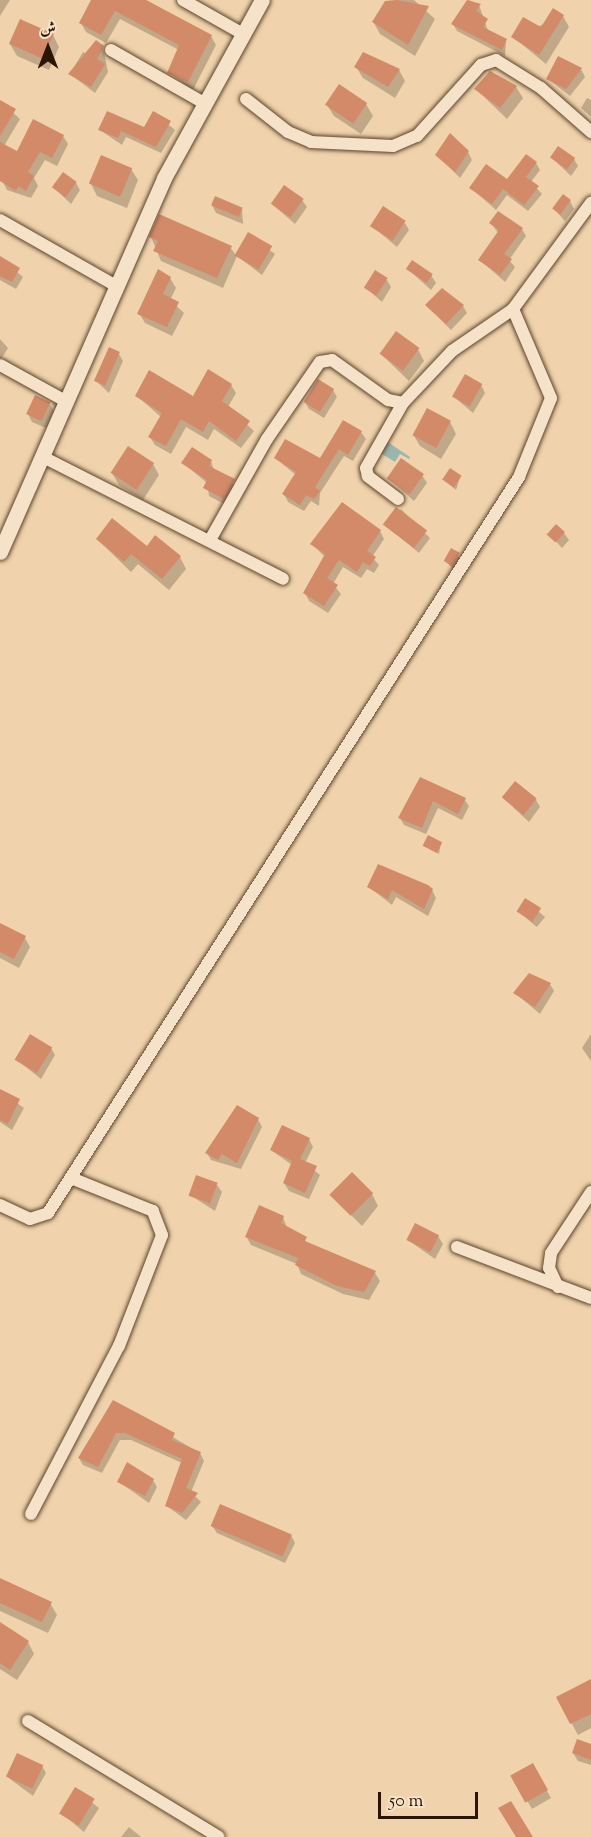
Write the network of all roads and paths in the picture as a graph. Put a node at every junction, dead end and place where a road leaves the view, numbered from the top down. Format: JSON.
{"nodes":[{"id":1,"x":183,"y":0,"type":"edge"},
{"id":2,"x":262,"y":0,"type":"edge"},
{"id":3,"x":243,"y":34,"type":"junction"},
{"id":4,"x":111,"y":50,"type":"dead end"},
{"id":5,"x":246,"y":99,"type":"dead end"},
{"id":6,"x":204,"y":103,"type":"junction"},
{"id":7,"x":591,"y":132,"type":"edge"},
{"id":8,"x":591,"y":203,"type":"edge"},
{"id":9,"x":0,"y":220,"type":"edge"},
{"id":10,"x":116,"y":286,"type":"junction"},
{"id":11,"x":513,"y":309,"type":"junction"},
{"id":12,"x":0,"y":365,"type":"edge"},
{"id":13,"x":67,"y":402,"type":"junction"},
{"id":14,"x":403,"y":403,"type":"junction"},
{"id":15,"x":43,"y":457,"type":"junction"},
{"id":16,"x":398,"y":499,"type":"dead end"},
{"id":17,"x":210,"y":540,"type":"junction"},
{"id":18,"x":0,"y":552,"type":"edge"},
{"id":19,"x":283,"y":579,"type":"dead end"},
{"id":20,"x":71,"y":1178,"type":"junction"},
{"id":21,"x":591,"y":1192,"type":"edge"},
{"id":22,"x":0,"y":1205,"type":"edge"},
{"id":23,"x":457,"y":1247,"type":"dead end"},
{"id":24,"x":558,"y":1287,"type":"junction"},
{"id":25,"x":591,"y":1298,"type":"edge"},
{"id":26,"x":31,"y":1514,"type":"dead end"},
{"id":27,"x":28,"y":1721,"type":"dead end"},
{"id":28,"x":219,"y":1837,"type":"edge"}],
"edges":[{"from":1,"to":3,"type":"street"},
{"from":2,"to":3,"type":"street"},
{"from":3,"to":6,"type":"street"},
{"from":4,"to":6,"type":"street"},
{"from":5,"to":7,"type":"street"},
{"from":6,"to":10,"type":"street"},
{"from":8,"to":11,"type":"street"},
{"from":9,"to":10,"type":"street"},
{"from":10,"to":13,"type":"street"},
{"from":11,"to":14,"type":"street"},
{"from":11,"to":20,"type":"street"},
{"from":12,"to":13,"type":"street"},
{"from":13,"to":15,"type":"street"},
{"from":14,"to":16,"type":"street"},
{"from":14,"to":17,"type":"street"},
{"from":15,"to":17,"type":"street"},
{"from":15,"to":18,"type":"street"},
{"from":17,"to":19,"type":"street"},
{"from":20,"to":22,"type":"street"},
{"from":20,"to":26,"type":"street"},
{"from":21,"to":24,"type":"street"},
{"from":23,"to":24,"type":"street"},
{"from":24,"to":25,"type":"street"},
{"from":27,"to":28,"type":"street"}]}
